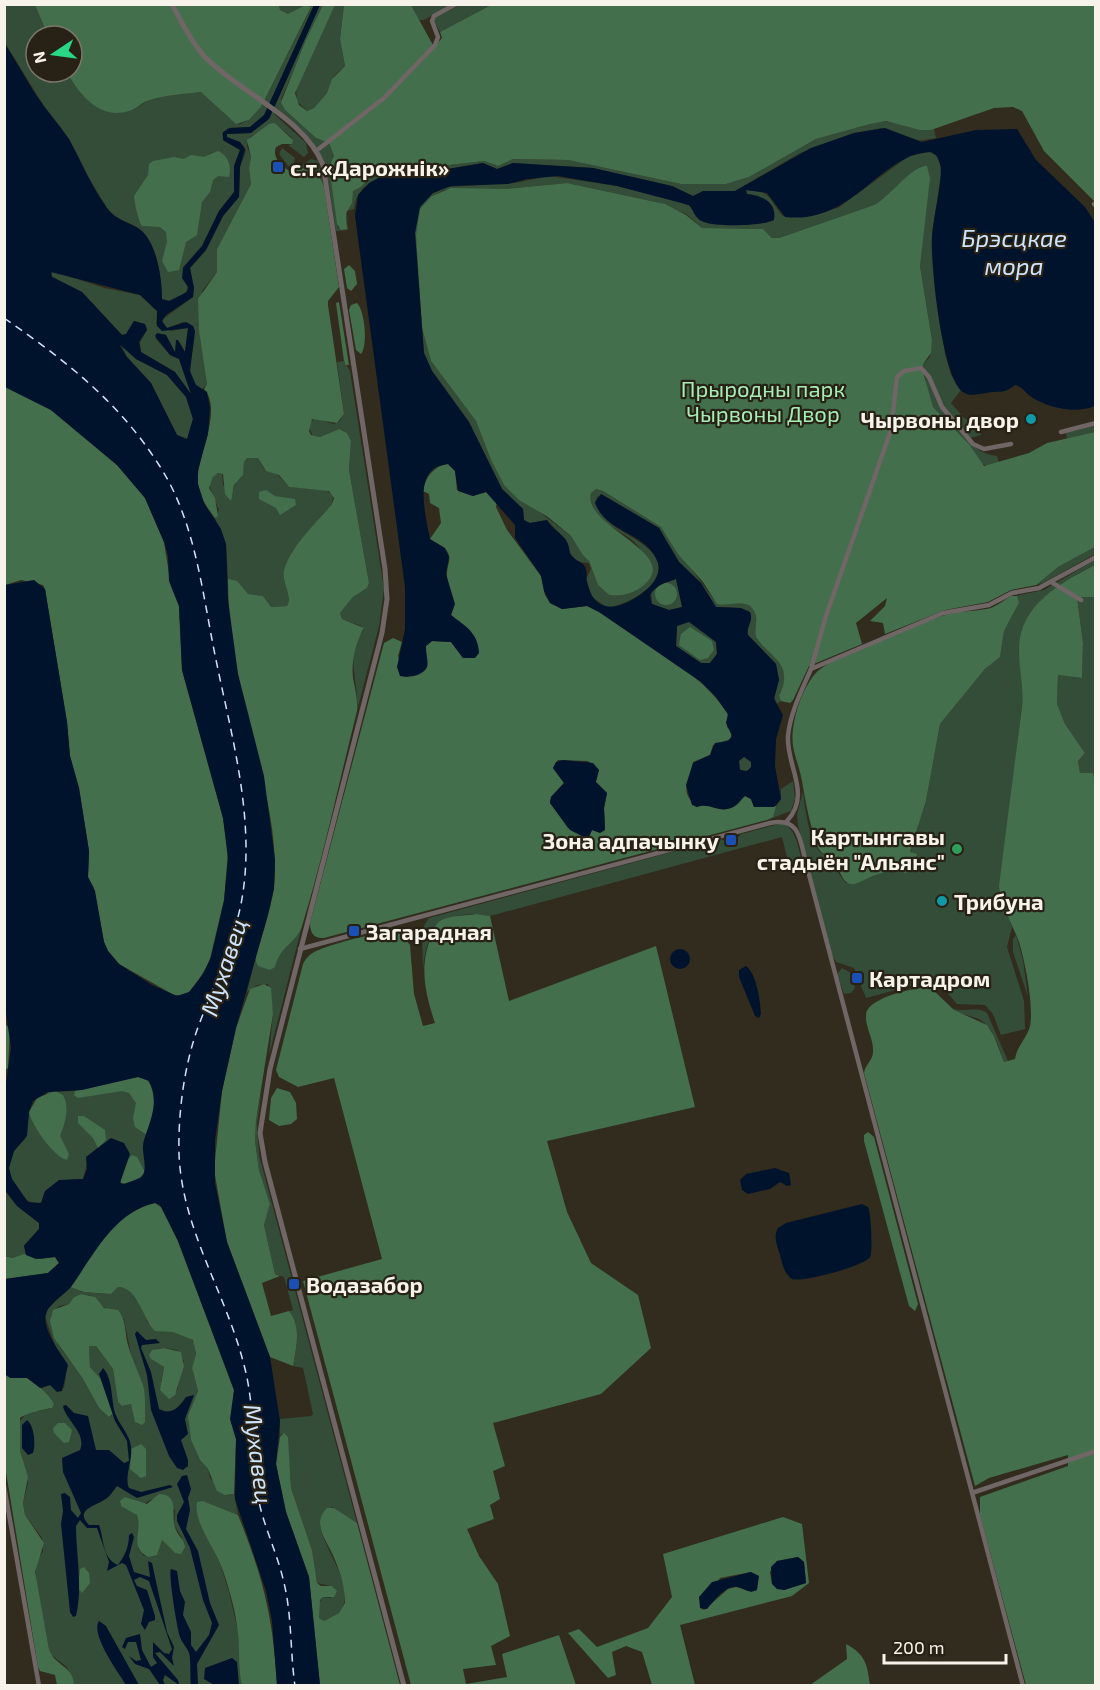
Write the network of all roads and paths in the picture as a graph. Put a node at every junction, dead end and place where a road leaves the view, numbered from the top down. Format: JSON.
{"nodes":[{"id":1,"x":172,"y":4,"type":"edge"},
{"id":2,"x":456,"y":4,"type":"edge"},
{"id":3,"x":316,"y":151,"type":"junction"},
{"id":4,"x":1095,"y":423,"type":"edge"},
{"id":5,"x":1061,"y":432,"type":"dead end"},
{"id":6,"x":1011,"y":444,"type":"dead end"},
{"id":7,"x":1095,"y":557,"type":"edge"},
{"id":8,"x":1051,"y":582,"type":"junction"},
{"id":9,"x":1081,"y":600,"type":"dead end"},
{"id":10,"x":811,"y":669,"type":"junction"},
{"id":11,"x":787,"y":821,"type":"junction"},
{"id":12,"x":300,"y":949,"type":"junction"},
{"id":13,"x":1095,"y":1451,"type":"edge"},
{"id":14,"x":4,"y":1486,"type":"edge"},
{"id":15,"x":972,"y":1493,"type":"junction"},
{"id":16,"x":13,"y":1542,"type":"junction"},
{"id":17,"x":4,"y":1544,"type":"edge"},
{"id":18,"x":39,"y":1686,"type":"edge"},
{"id":19,"x":404,"y":1686,"type":"edge"},
{"id":20,"x":1023,"y":1686,"type":"edge"}],
"edges":[{"from":1,"to":3,"type":"street"},
{"from":2,"to":3,"type":"street"},
{"from":3,"to":12,"type":"street"},
{"from":4,"to":5,"type":"street"},
{"from":6,"to":10,"type":"street"},
{"from":7,"to":8,"type":"street"},
{"from":8,"to":9,"type":"street"},
{"from":8,"to":10,"type":"street"},
{"from":10,"to":11,"type":"street"},
{"from":11,"to":12,"type":"street"},
{"from":11,"to":15,"type":"street"},
{"from":12,"to":19,"type":"street"},
{"from":13,"to":15,"type":"street"},
{"from":14,"to":16,"type":"street"},
{"from":15,"to":20,"type":"street"},
{"from":16,"to":17,"type":"street"},
{"from":16,"to":18,"type":"street"}]}
